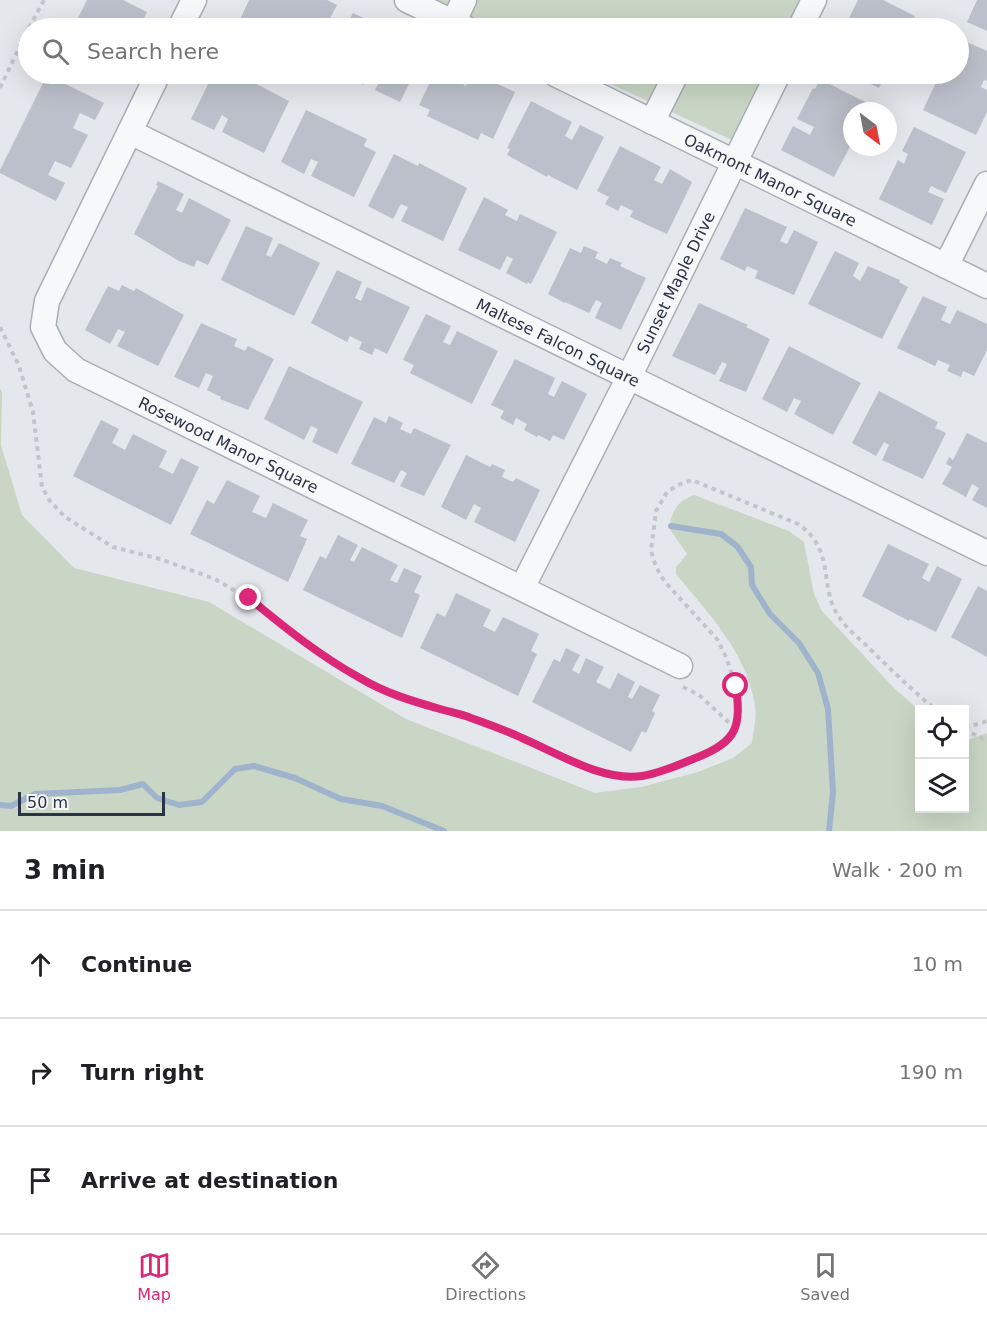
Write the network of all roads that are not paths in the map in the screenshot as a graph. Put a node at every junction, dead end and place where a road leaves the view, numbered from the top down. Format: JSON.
{"nodes":[{"id":1,"x":407,"y":0,"type":"edge"},
{"id":2,"x":465,"y":0,"type":"edge"},
{"id":3,"x":814,"y":0,"type":"edge"},
{"id":4,"x":191,"y":1,"type":"edge"},
{"id":5,"x":184,"y":18,"type":"edge"},
{"id":6,"x":443,"y":18,"type":"edge"},
{"id":7,"x":461,"y":18,"type":"edge"},
{"id":8,"x":805,"y":18,"type":"edge"},
{"id":9,"x":153,"y":84,"type":"edge"},
{"id":10,"x":575,"y":84,"type":"edge"},
{"id":11,"x":671,"y":84,"type":"edge"},
{"id":12,"x":773,"y":84,"type":"edge"},
{"id":13,"x":652,"y":122,"type":"junction"},
{"id":14,"x":130,"y":132,"type":"junction"},
{"id":15,"x":734,"y":162,"type":"junction"},
{"id":16,"x":987,"y":184,"type":"edge"},
{"id":17,"x":946,"y":266,"type":"junction"},
{"id":18,"x":987,"y":286,"type":"edge"},
{"id":19,"x":629,"y":376,"type":"junction"},
{"id":20,"x":987,"y":553,"type":"edge"},
{"id":21,"x":522,"y":588,"type":"junction"},
{"id":22,"x":680,"y":666,"type":"dead end"}],
"edges":[{"from":1,"to":6,"type":"street"},
{"from":2,"to":7,"type":"street"},
{"from":3,"to":8,"type":"street"},
{"from":4,"to":5,"type":"street"},
{"from":9,"to":14,"type":"street","name":"Rosewood Manor Square"},
{"from":10,"to":13,"type":"street","name":"Oakmont Manor Square"},
{"from":11,"to":13,"type":"street"},
{"from":12,"to":15,"type":"street","name":"Sunset Maple Drive"},
{"from":13,"to":15,"type":"street","name":"Oakmont Manor Square"},
{"from":14,"to":19,"type":"street","name":"Maltese Falcon Square"},
{"from":14,"to":21,"type":"street","name":"Rosewood Manor Square"},
{"from":15,"to":17,"type":"street","name":"Oakmont Manor Square"},
{"from":15,"to":19,"type":"street","name":"Sunset Maple Drive"},
{"from":16,"to":17,"type":"street"},
{"from":17,"to":18,"type":"street","name":"Oakmont Manor Square"},
{"from":19,"to":20,"type":"street","name":"Maltese Falcon Square"},
{"from":19,"to":21,"type":"street","name":"Sunset Maple Drive"},
{"from":21,"to":22,"type":"street","name":"Rosewood Manor Square"}]}
